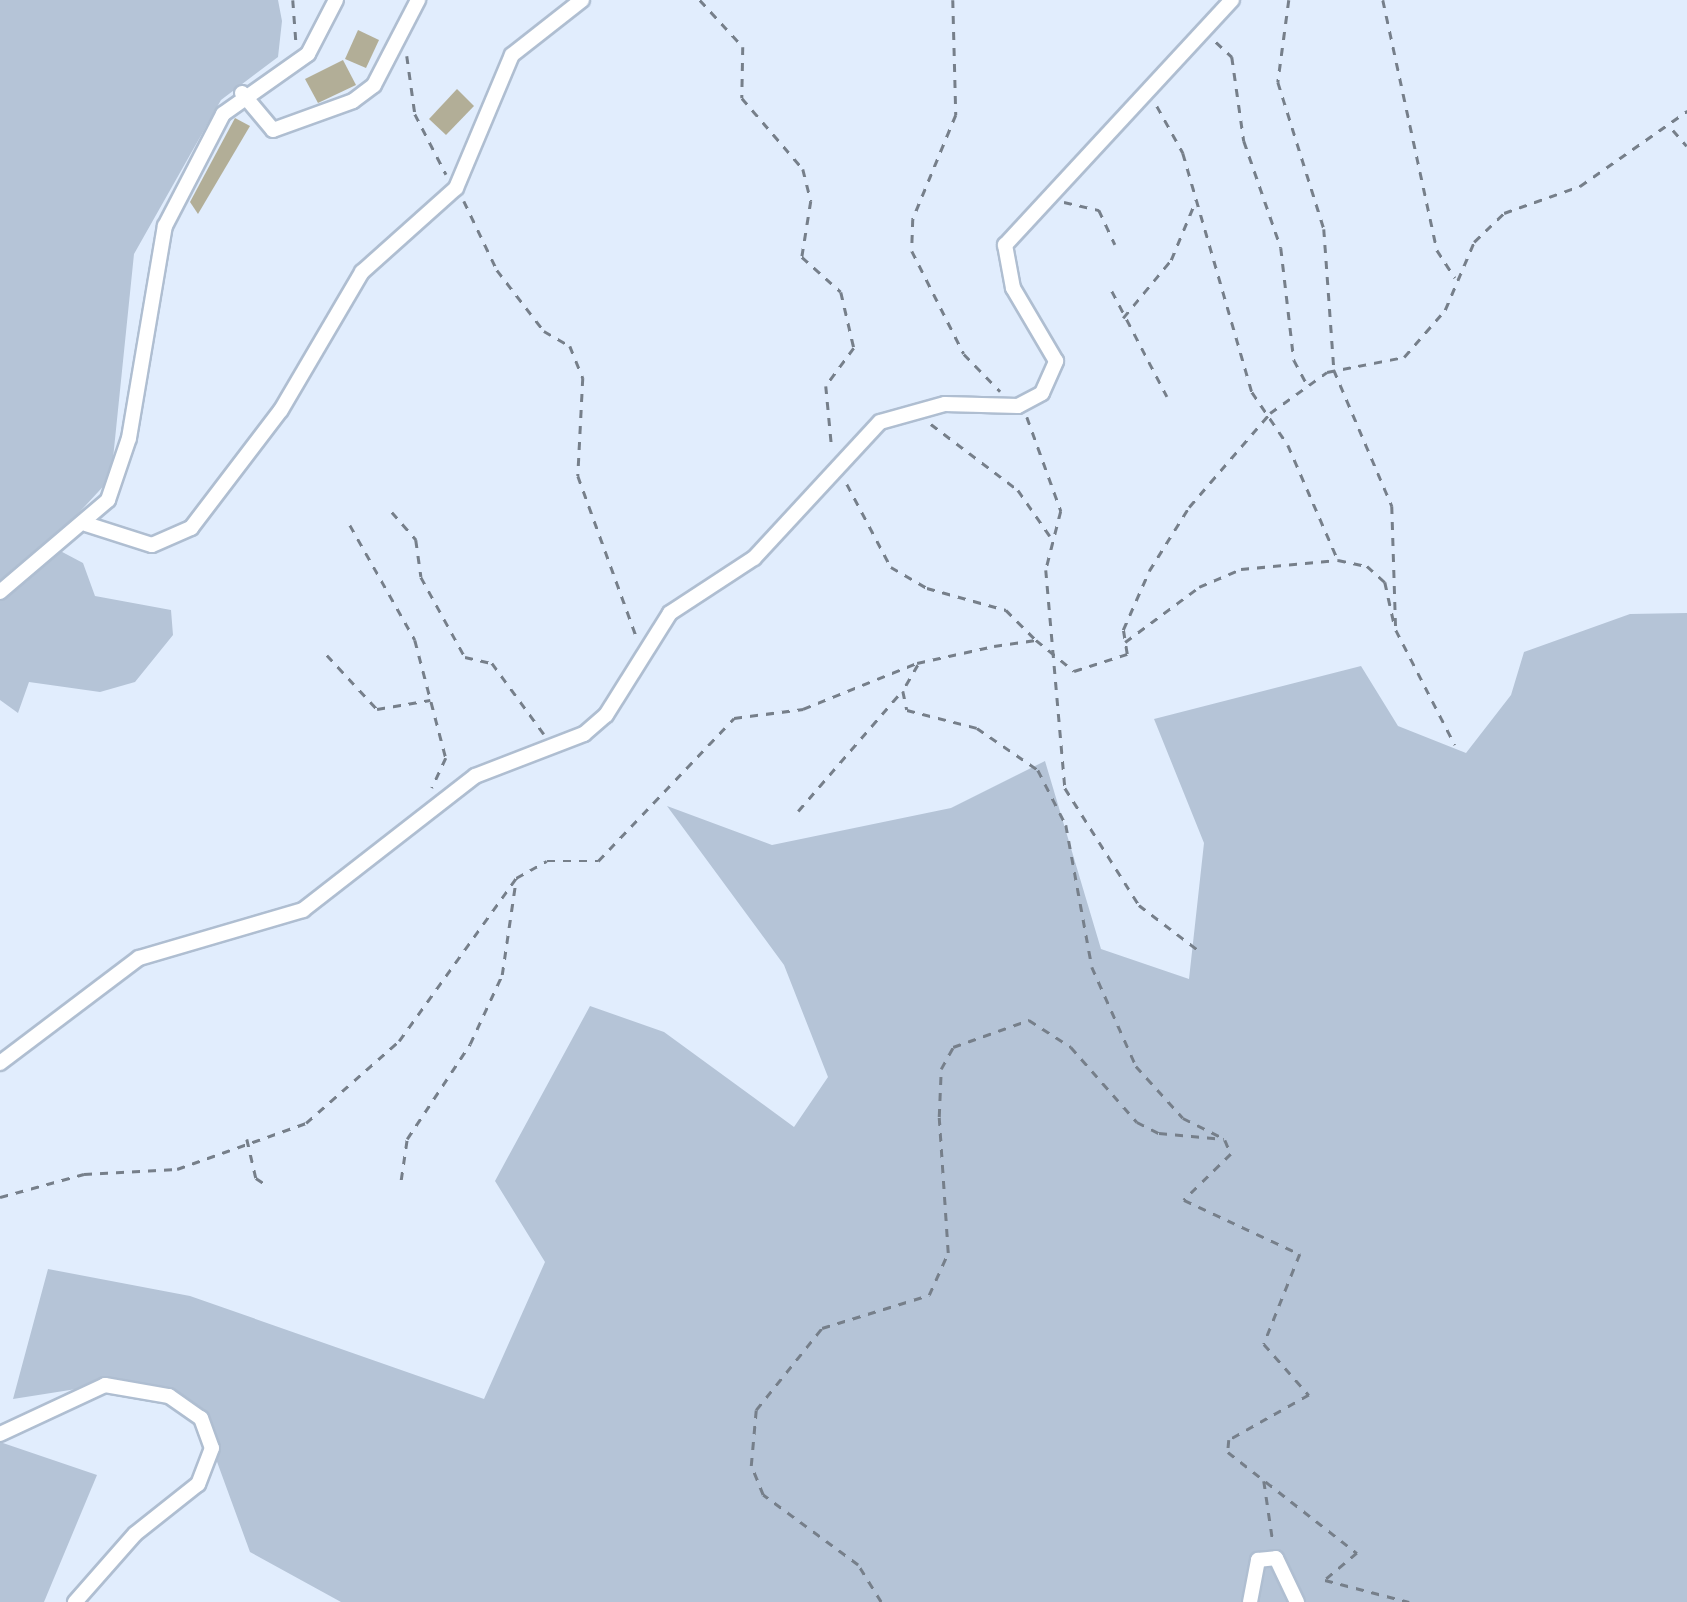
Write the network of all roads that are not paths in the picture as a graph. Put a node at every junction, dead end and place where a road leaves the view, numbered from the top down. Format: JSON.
{"nodes":[{"id":1,"x":336,"y":0,"type":"edge"},
{"id":2,"x":418,"y":0,"type":"edge"},
{"id":3,"x":582,"y":0,"type":"edge"},
{"id":4,"x":1232,"y":0,"type":"edge"},
{"id":5,"x":242,"y":94,"type":"junction"},
{"id":6,"x":86,"y":524,"type":"junction"},
{"id":7,"x":0,"y":592,"type":"edge"},
{"id":8,"x":0,"y":1062,"type":"edge"},
{"id":9,"x":0,"y":1434,"type":"edge"},
{"id":10,"x":75,"y":1602,"type":"edge"},
{"id":11,"x":1250,"y":1602,"type":"edge"},
{"id":12,"x":1297,"y":1602,"type":"edge"}],
"edges":[{"from":1,"to":5,"type":"street"},
{"from":2,"to":5,"type":"street"},
{"from":3,"to":6,"type":"street"},
{"from":4,"to":8,"type":"street"},
{"from":5,"to":6,"type":"street"},
{"from":6,"to":7,"type":"street"},
{"from":9,"to":10,"type":"street"},
{"from":11,"to":12,"type":"street"}]}
